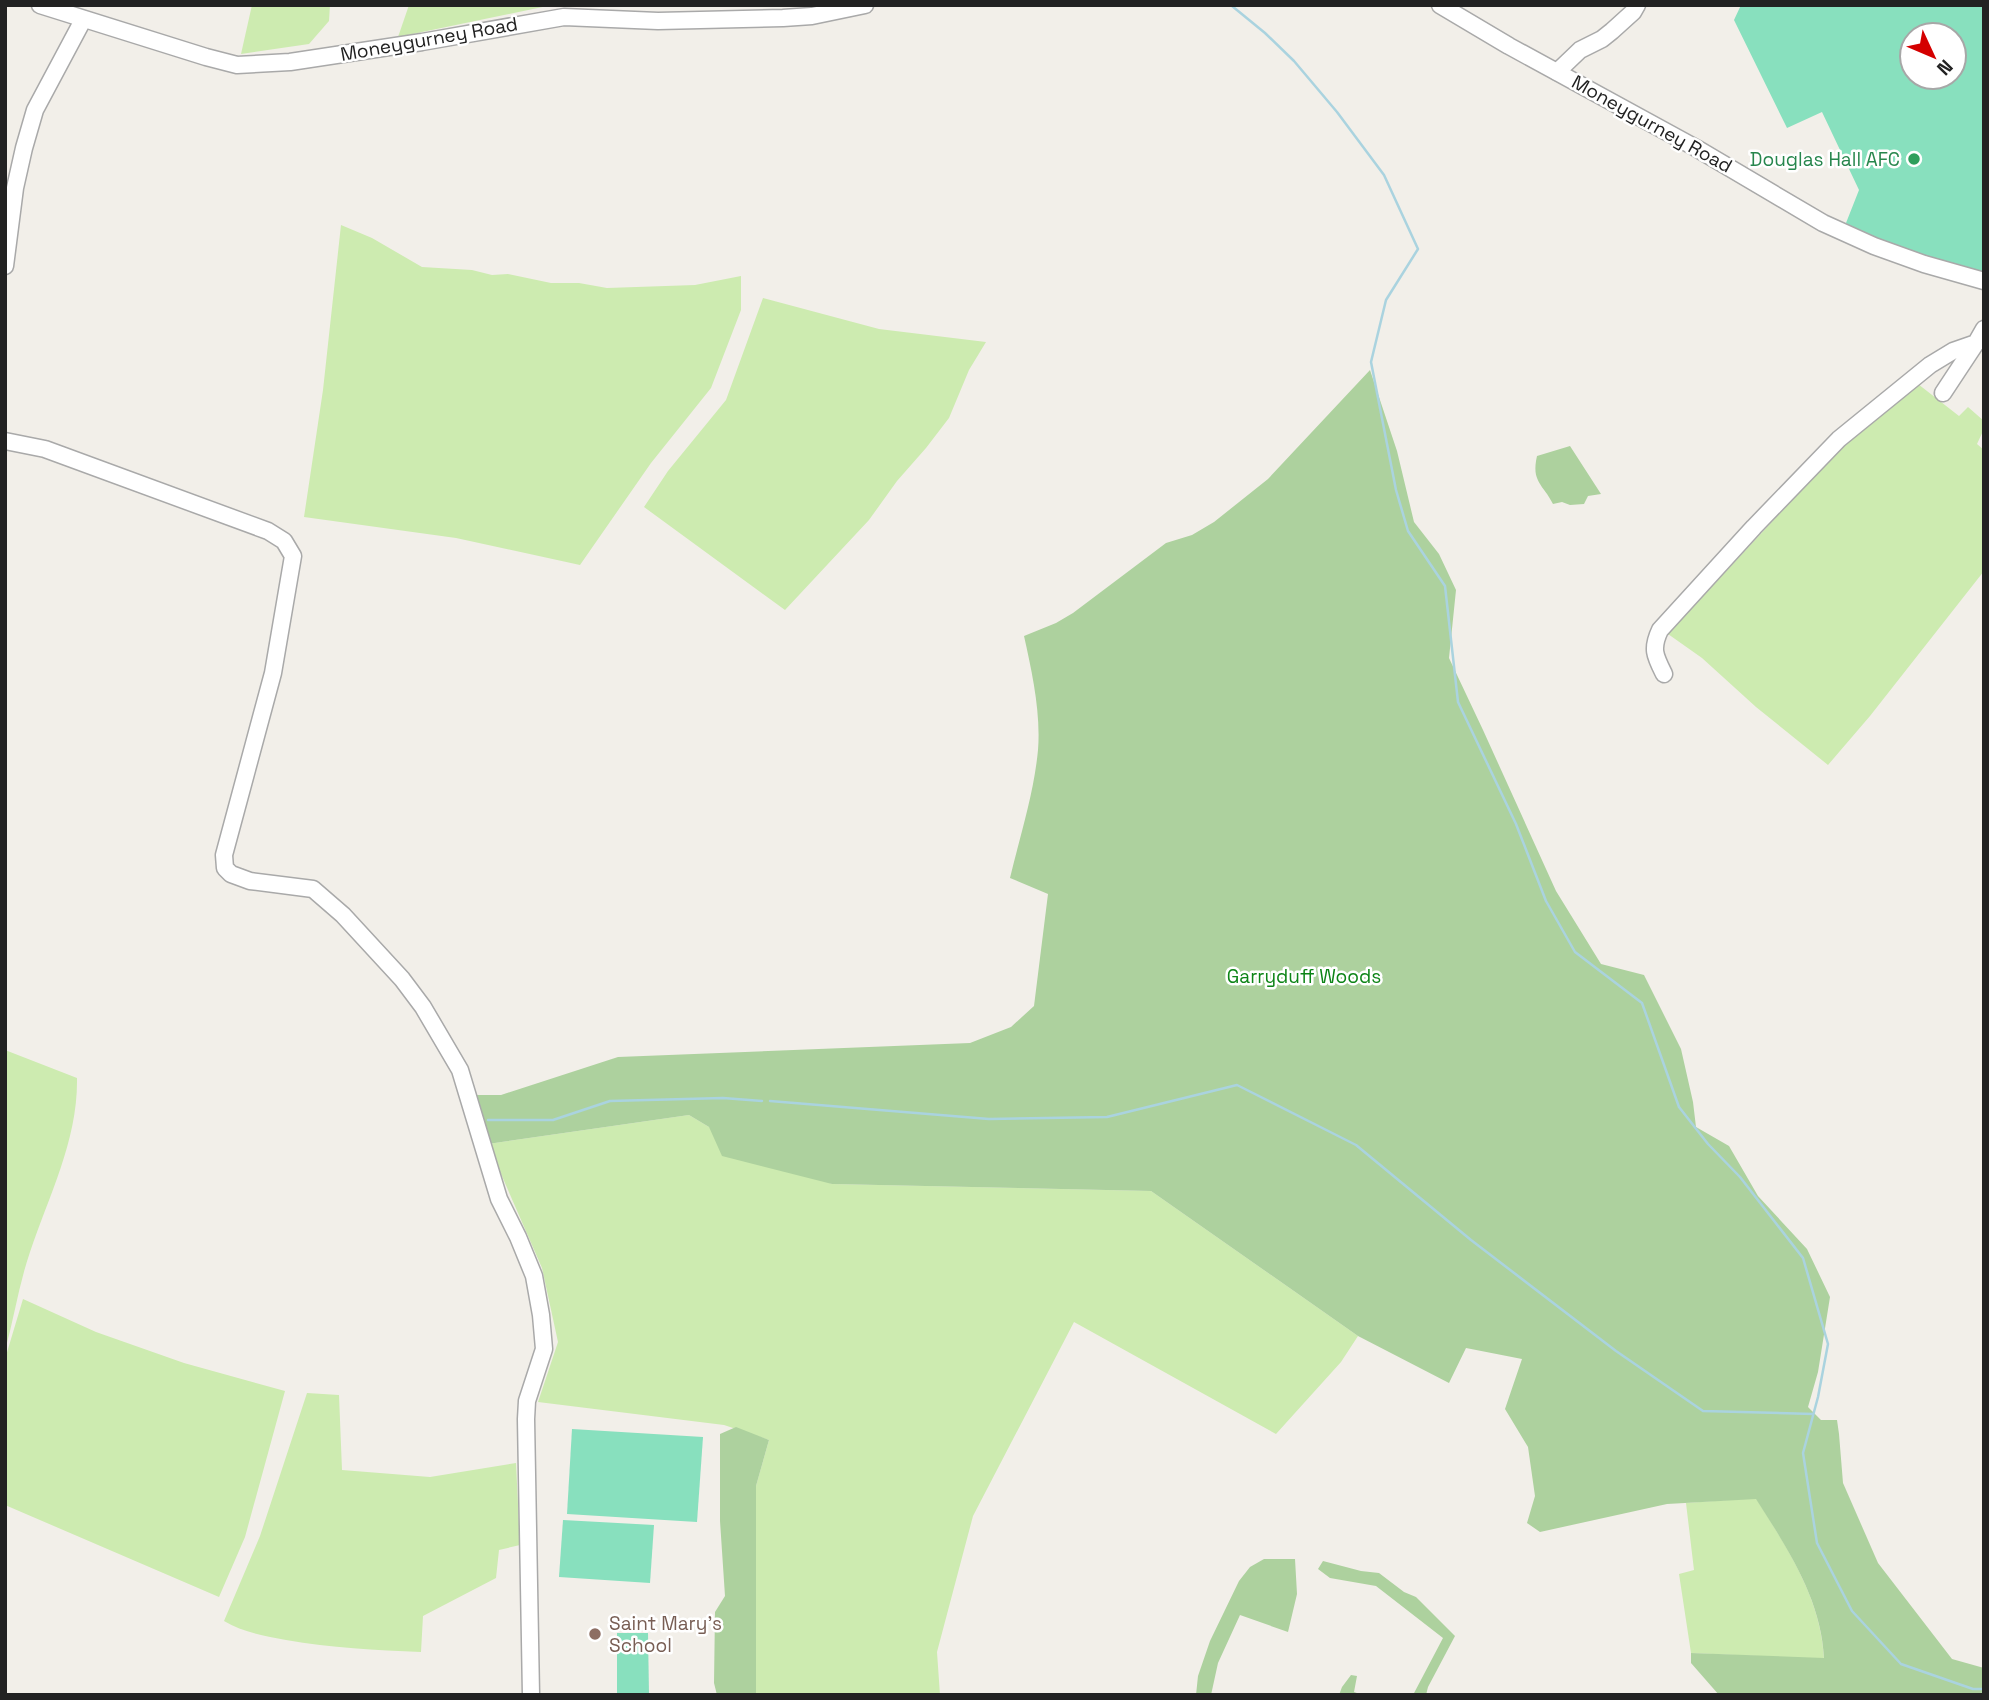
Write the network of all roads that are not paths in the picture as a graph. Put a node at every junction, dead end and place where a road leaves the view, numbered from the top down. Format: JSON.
{"nodes":[{"id":1,"x":40,"y":5,"type":"edge"},
{"id":2,"x":864,"y":5,"type":"edge"},
{"id":3,"x":1440,"y":5,"type":"edge"},
{"id":4,"x":1637,"y":5,"type":"edge"},
{"id":5,"x":83,"y":20,"type":"junction"},
{"id":6,"x":1557,"y":72,"type":"junction"},
{"id":7,"x":5,"y":266,"type":"edge"},
{"id":8,"x":1984,"y":281,"type":"edge"},
{"id":9,"x":1980,"y":336,"type":"edge"},
{"id":10,"x":1943,"y":393,"type":"dead end"},
{"id":11,"x":5,"y":440,"type":"edge"},
{"id":12,"x":1664,"y":674,"type":"dead end"},
{"id":13,"x":531,"y":1695,"type":"edge"}],
"edges":[{"from":1,"to":5,"type":"street","name":"Moneygurney Road"},
{"from":2,"to":5,"type":"street","name":"Moneygurney Road"},
{"from":3,"to":6,"type":"street","name":"Moneygurney Road"},
{"from":4,"to":6,"type":"street"},
{"from":5,"to":7,"type":"street"},
{"from":6,"to":8,"type":"street","name":"Moneygurney Road"},
{"from":9,"to":10,"type":"street"},
{"from":9,"to":12,"type":"street"},
{"from":11,"to":13,"type":"street"}]}
